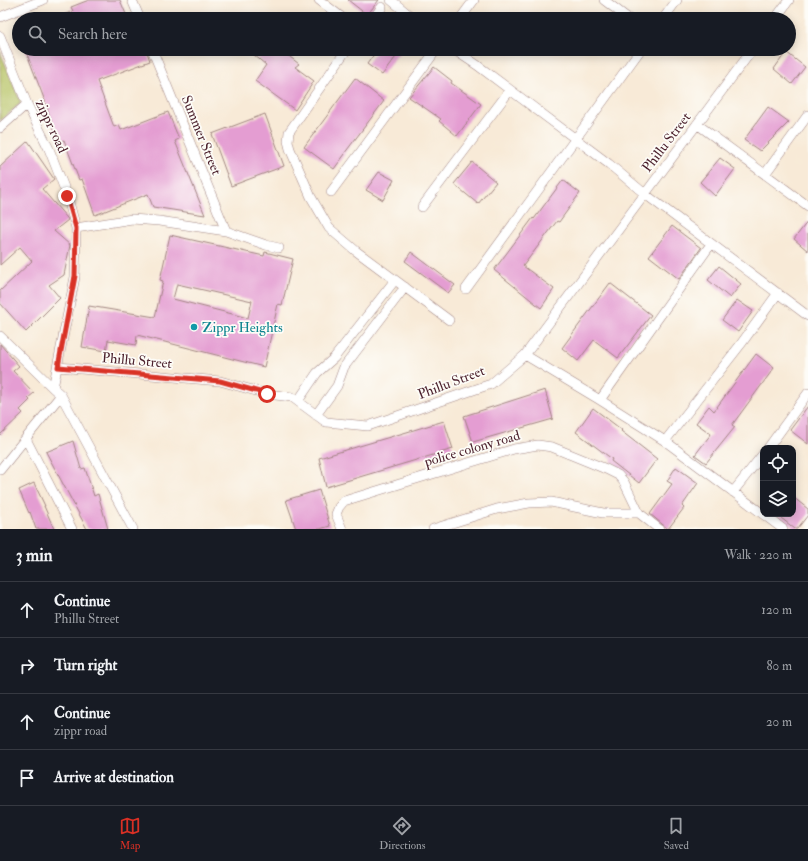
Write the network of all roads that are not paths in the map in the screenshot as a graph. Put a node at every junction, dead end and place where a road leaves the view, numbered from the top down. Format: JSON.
{"nodes":[{"id":1,"x":43,"y":0,"type":"edge"},
{"id":2,"x":132,"y":0,"type":"edge"},
{"id":3,"x":319,"y":0,"type":"edge"},
{"id":4,"x":391,"y":0,"type":"edge"},
{"id":5,"x":474,"y":0,"type":"edge"},
{"id":6,"x":604,"y":0,"type":"edge"},
{"id":7,"x":677,"y":0,"type":"edge"},
{"id":8,"x":789,"y":0,"type":"edge"},
{"id":9,"x":382,"y":7,"type":"dead end"},
{"id":10,"x":12,"y":12,"type":"edge"},
{"id":11,"x":13,"y":12,"type":"edge"},
{"id":12,"x":137,"y":12,"type":"edge"},
{"id":13,"x":335,"y":12,"type":"edge"},
{"id":14,"x":378,"y":12,"type":"edge"},
{"id":15,"x":406,"y":12,"type":"edge"},
{"id":16,"x":465,"y":12,"type":"edge"},
{"id":17,"x":620,"y":12,"type":"edge"},
{"id":18,"x":668,"y":12,"type":"edge"},
{"id":19,"x":780,"y":12,"type":"edge"},
{"id":20,"x":0,"y":17,"type":"edge"},
{"id":21,"x":0,"y":36,"type":"edge"},
{"id":22,"x":155,"y":56,"type":"edge"},
{"id":23,"x":342,"y":56,"type":"edge"},
{"id":24,"x":432,"y":56,"type":"edge"},
{"id":25,"x":464,"y":56,"type":"edge"},
{"id":26,"x":636,"y":56,"type":"edge"},
{"id":27,"x":748,"y":56,"type":"edge"},
{"id":28,"x":510,"y":90,"type":"junction"},
{"id":29,"x":27,"y":104,"type":"junction"},
{"id":30,"x":808,"y":115,"type":"edge"},
{"id":31,"x":697,"y":124,"type":"junction"},
{"id":32,"x":0,"y":128,"type":"edge"},
{"id":33,"x":575,"y":138,"type":"junction"},
{"id":34,"x":765,"y":174,"type":"junction"},
{"id":35,"x":331,"y":192,"type":"dead end"},
{"id":36,"x":645,"y":194,"type":"junction"},
{"id":37,"x":808,"y":206,"type":"edge"},
{"id":38,"x":422,"y":208,"type":"dead end"},
{"id":39,"x":76,"y":228,"type":"junction"},
{"id":40,"x":226,"y":231,"type":"junction"},
{"id":41,"x":711,"y":244,"type":"junction"},
{"id":42,"x":279,"y":248,"type":"dead end"},
{"id":43,"x":395,"y":280,"type":"junction"},
{"id":44,"x":405,"y":287,"type":"junction"},
{"id":45,"x":466,"y":289,"type":"dead end"},
{"id":46,"x":778,"y":293,"type":"junction"},
{"id":47,"x":808,"y":316,"type":"edge"},
{"id":48,"x":449,"y":320,"type":"dead end"},
{"id":49,"x":0,"y":336,"type":"edge"},
{"id":50,"x":525,"y":355,"type":"junction"},
{"id":51,"x":58,"y":367,"type":"junction"},
{"id":52,"x":53,"y":388,"type":"junction"},
{"id":53,"x":808,"y":393,"type":"edge"},
{"id":54,"x":61,"y":395,"type":"junction"},
{"id":55,"x":600,"y":400,"type":"junction"},
{"id":56,"x":298,"y":401,"type":"junction"},
{"id":57,"x":316,"y":414,"type":"junction"},
{"id":58,"x":26,"y":439,"type":"junction"},
{"id":59,"x":665,"y":441,"type":"junction"},
{"id":60,"x":770,"y":445,"type":"edge"},
{"id":61,"x":760,"y":458,"type":"edge"},
{"id":62,"x":0,"y":470,"type":"edge"},
{"id":63,"x":732,"y":492,"type":"junction"},
{"id":64,"x":639,"y":513,"type":"junction"},
{"id":65,"x":72,"y":529,"type":"edge"},
{"id":66,"x":133,"y":529,"type":"edge"},
{"id":67,"x":342,"y":529,"type":"edge"},
{"id":68,"x":433,"y":529,"type":"edge"},
{"id":69,"x":659,"y":529,"type":"edge"},
{"id":70,"x":783,"y":529,"type":"edge"}],
"edges":[{"from":1,"to":11,"type":"street"},
{"from":2,"to":12,"type":"street"},
{"from":3,"to":13,"type":"street"},
{"from":4,"to":15,"type":"street"},
{"from":5,"to":16,"type":"street"},
{"from":6,"to":17,"type":"street"},
{"from":7,"to":18,"type":"street"},
{"from":8,"to":19,"type":"street"},
{"from":9,"to":14,"type":"street"},
{"from":10,"to":20,"type":"street"},
{"from":21,"to":29,"type":"street","name":"zippr road"},
{"from":22,"to":40,"type":"street","name":"Summer Street"},
{"from":23,"to":43,"type":"street"},
{"from":24,"to":35,"type":"street"},
{"from":25,"to":28,"type":"street"},
{"from":26,"to":33,"type":"street"},
{"from":27,"to":31,"type":"street","name":"Phillu Street"},
{"from":28,"to":33,"type":"street"},
{"from":28,"to":38,"type":"street"},
{"from":29,"to":32,"type":"street"},
{"from":29,"to":39,"type":"street","name":"zippr road"},
{"from":30,"to":34,"type":"street"},
{"from":31,"to":34,"type":"street"},
{"from":31,"to":36,"type":"street","name":"Phillu Street"},
{"from":33,"to":36,"type":"street"},
{"from":33,"to":45,"type":"street"},
{"from":34,"to":37,"type":"street"},
{"from":36,"to":41,"type":"street"},
{"from":36,"to":50,"type":"street","name":"Phillu Street"},
{"from":39,"to":40,"type":"street"},
{"from":39,"to":51,"type":"street","name":"zippr road"},
{"from":40,"to":42,"type":"street"},
{"from":41,"to":46,"type":"street"},
{"from":41,"to":55,"type":"street"},
{"from":43,"to":44,"type":"street"},
{"from":43,"to":56,"type":"street"},
{"from":44,"to":48,"type":"street"},
{"from":44,"to":57,"type":"street"},
{"from":46,"to":47,"type":"street"},
{"from":46,"to":59,"type":"street"},
{"from":49,"to":52,"type":"street"},
{"from":50,"to":55,"type":"street"},
{"from":50,"to":57,"type":"street","name":"Phillu Street"},
{"from":51,"to":52,"type":"street","name":"zippr road"},
{"from":51,"to":56,"type":"street","name":"Phillu Street"},
{"from":52,"to":54,"type":"street"},
{"from":53,"to":60,"type":"street"},
{"from":54,"to":58,"type":"street"},
{"from":54,"to":66,"type":"street"},
{"from":55,"to":59,"type":"street"},
{"from":56,"to":57,"type":"street","name":"Phillu Street"},
{"from":58,"to":62,"type":"street"},
{"from":58,"to":65,"type":"street"},
{"from":59,"to":63,"type":"street"},
{"from":61,"to":63,"type":"street"},
{"from":63,"to":70,"type":"street"},
{"from":64,"to":67,"type":"street","name":"police colony road"},
{"from":64,"to":68,"type":"street"},
{"from":64,"to":69,"type":"street","name":"police colony road"}]}
